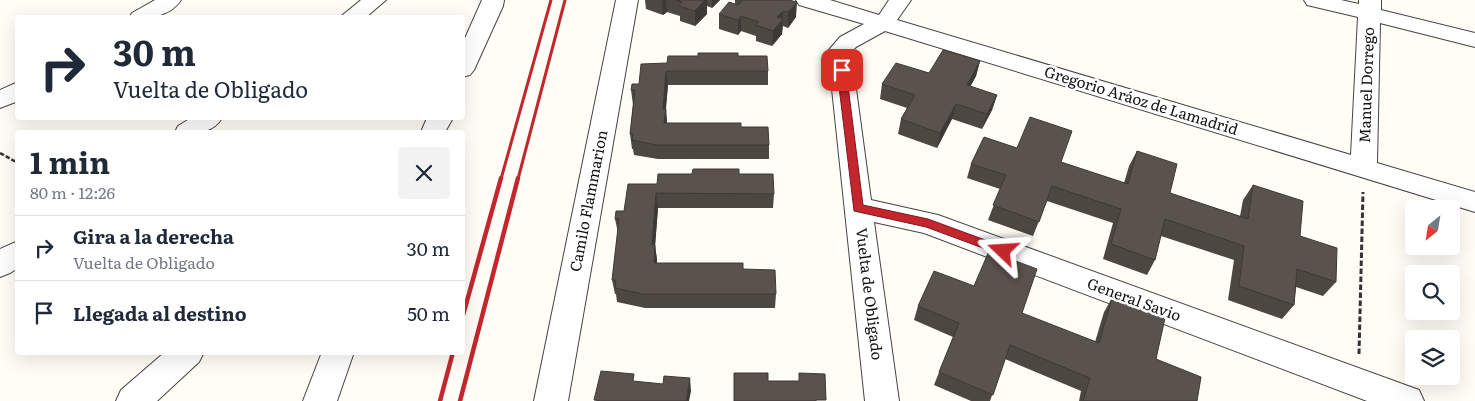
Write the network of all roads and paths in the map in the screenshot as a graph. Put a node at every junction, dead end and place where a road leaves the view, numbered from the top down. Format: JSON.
{"nodes":[{"id":1,"x":170,"y":0,"type":"edge"},
{"id":2,"x":375,"y":0,"type":"edge"},
{"id":3,"x":493,"y":0,"type":"edge"},
{"id":4,"x":627,"y":0,"type":"edge"},
{"id":5,"x":807,"y":0,"type":"edge"},
{"id":6,"x":900,"y":0,"type":"edge"},
{"id":7,"x":1314,"y":0,"type":"edge"},
{"id":8,"x":1370,"y":7,"type":"edge"},
{"id":9,"x":145,"y":15,"type":"edge"},
{"id":10,"x":354,"y":15,"type":"edge"},
{"id":11,"x":885,"y":22,"type":"junction"},
{"id":12,"x":1475,"y":40,"type":"edge"},
{"id":13,"x":465,"y":64,"type":"edge"},
{"id":14,"x":15,"y":92,"type":"edge"},
{"id":15,"x":0,"y":100,"type":"edge"},
{"id":16,"x":206,"y":120,"type":"edge"},
{"id":17,"x":190,"y":130,"type":"edge"},
{"id":18,"x":0,"y":153,"type":"edge"},
{"id":19,"x":15,"y":161,"type":"edge"},
{"id":20,"x":1364,"y":169,"type":"junction"},
{"id":21,"x":1475,"y":202,"type":"edge"},
{"id":22,"x":858,"y":208,"type":"junction"},
{"id":23,"x":15,"y":254,"type":"edge"},
{"id":24,"x":0,"y":265,"type":"edge"},
{"id":25,"x":185,"y":355,"type":"edge"},
{"id":26,"x":337,"y":355,"type":"edge"},
{"id":27,"x":1359,"y":383,"type":"junction"},
{"id":28,"x":133,"y":401,"type":"edge"},
{"id":29,"x":320,"y":401,"type":"edge"},
{"id":30,"x":551,"y":401,"type":"edge"},
{"id":31,"x":882,"y":401,"type":"edge"},
{"id":32,"x":1407,"y":401,"type":"edge"}],
"edges":[{"from":1,"to":9,"type":"street"},
{"from":2,"to":10,"type":"street"},
{"from":3,"to":13,"type":"street"},
{"from":4,"to":30,"type":"street","name":"Camilo Flammarion"},
{"from":5,"to":11,"type":"street","name":"Gregorio Aráoz de Lamadrid"},
{"from":6,"to":11,"type":"street"},
{"from":7,"to":8,"type":"street"},
{"from":8,"to":12,"type":"street"},
{"from":8,"to":20,"type":"street","name":"Manuel Dorrego"},
{"from":11,"to":20,"type":"street","name":"Gregorio Aráoz de Lamadrid"},
{"from":11,"to":22,"type":"street","name":"Vuelta de Obligado"},
{"from":14,"to":15,"type":"street"},
{"from":16,"to":17,"type":"street"},
{"from":18,"to":19,"type":"path"},
{"from":20,"to":21,"type":"street","name":"Gregorio Aráoz de Lamadrid"},
{"from":20,"to":27,"type":"path"},
{"from":22,"to":27,"type":"street","name":"General Savio"},
{"from":22,"to":31,"type":"street","name":"Vuelta de Obligado"},
{"from":23,"to":24,"type":"street"},
{"from":25,"to":28,"type":"street"},
{"from":26,"to":29,"type":"street"},
{"from":27,"to":32,"type":"street","name":"General Savio"}]}
